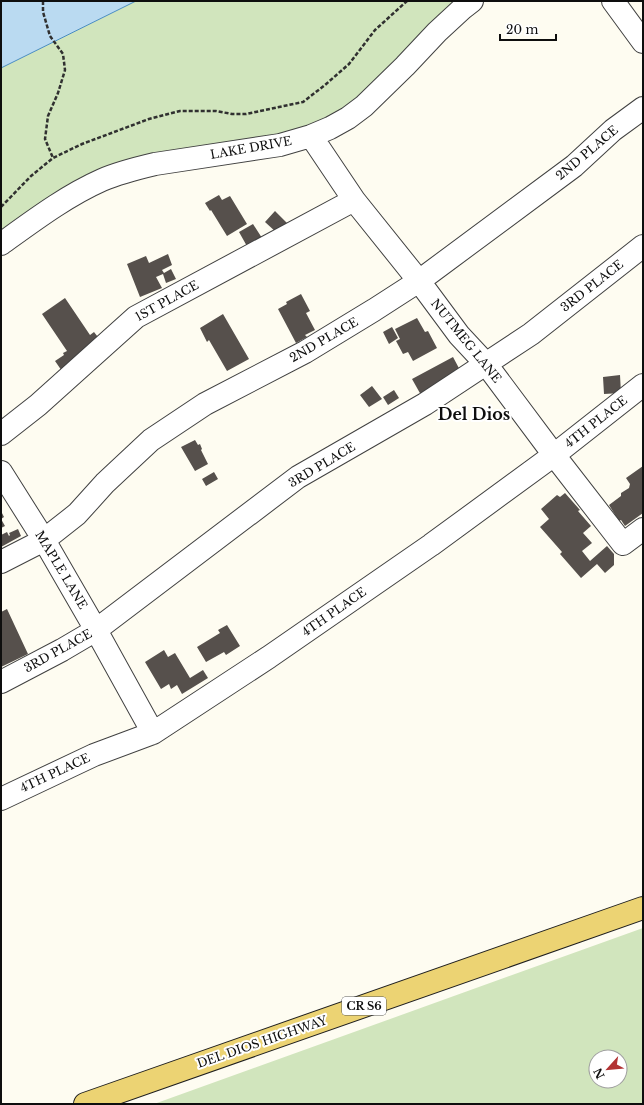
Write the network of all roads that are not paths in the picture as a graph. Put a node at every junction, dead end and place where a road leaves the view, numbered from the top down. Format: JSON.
{"nodes":[{"id":1,"x":472,"y":1,"type":"edge"},
{"id":2,"x":613,"y":1,"type":"edge"},
{"id":3,"x":643,"y":42,"type":"edge"},
{"id":4,"x":643,"y":108,"type":"edge"},
{"id":5,"x":311,"y":136,"type":"junction"},
{"id":6,"x":354,"y":200,"type":"junction"},
{"id":7,"x":1,"y":244,"type":"edge"},
{"id":8,"x":643,"y":246,"type":"edge"},
{"id":9,"x":419,"y":281,"type":"junction"},
{"id":10,"x":486,"y":364,"type":"junction"},
{"id":11,"x":643,"y":385,"type":"edge"},
{"id":12,"x":1,"y":434,"type":"edge"},
{"id":13,"x":554,"y":455,"type":"junction"},
{"id":14,"x":1,"y":472,"type":"edge"},
{"id":15,"x":643,"y":529,"type":"edge"},
{"id":16,"x":44,"y":540,"type":"junction"},
{"id":17,"x":1,"y":562,"type":"edge"},
{"id":18,"x":96,"y":630,"type":"junction"},
{"id":19,"x":1,"y":682,"type":"edge"},
{"id":20,"x":153,"y":733,"type":"junction"},
{"id":21,"x":1,"y":799,"type":"edge"},
{"id":22,"x":643,"y":908,"type":"edge"},
{"id":23,"x":85,"y":1104,"type":"edge"}],
"edges":[{"from":1,"to":5,"type":"street","name":"LAKE DRIVE"},
{"from":2,"to":3,"type":"street"},
{"from":4,"to":9,"type":"street","name":"2ND PLACE"},
{"from":5,"to":6,"type":"street","name":"NUTMEG LANE"},
{"from":5,"to":7,"type":"street","name":"LAKE DRIVE"},
{"from":6,"to":9,"type":"street","name":"NUTMEG LANE"},
{"from":6,"to":12,"type":"street","name":"1ST PLACE"},
{"from":8,"to":10,"type":"street","name":"3RD PLACE"},
{"from":9,"to":10,"type":"street","name":"NUTMEG LANE"},
{"from":9,"to":16,"type":"street","name":"2ND PLACE"},
{"from":10,"to":13,"type":"street","name":"NUTMEG LANE"},
{"from":10,"to":18,"type":"street","name":"3RD PLACE"},
{"from":11,"to":13,"type":"street","name":"4TH PLACE"},
{"from":13,"to":15,"type":"street","name":"NUTMEG LANE"},
{"from":13,"to":20,"type":"street","name":"4TH PLACE"},
{"from":14,"to":16,"type":"street","name":"MAPLE LANE"},
{"from":16,"to":17,"type":"street","name":"2ND PLACE"},
{"from":16,"to":18,"type":"street","name":"MAPLE LANE"},
{"from":18,"to":19,"type":"street","name":"3RD PLACE"},
{"from":18,"to":20,"type":"street","name":"MAPLE LANE"},
{"from":20,"to":21,"type":"street","name":"4TH PLACE"},
{"from":22,"to":23,"type":"main road","name":"DEL DIOS HIGHWAY","number":"CR S6"}]}
